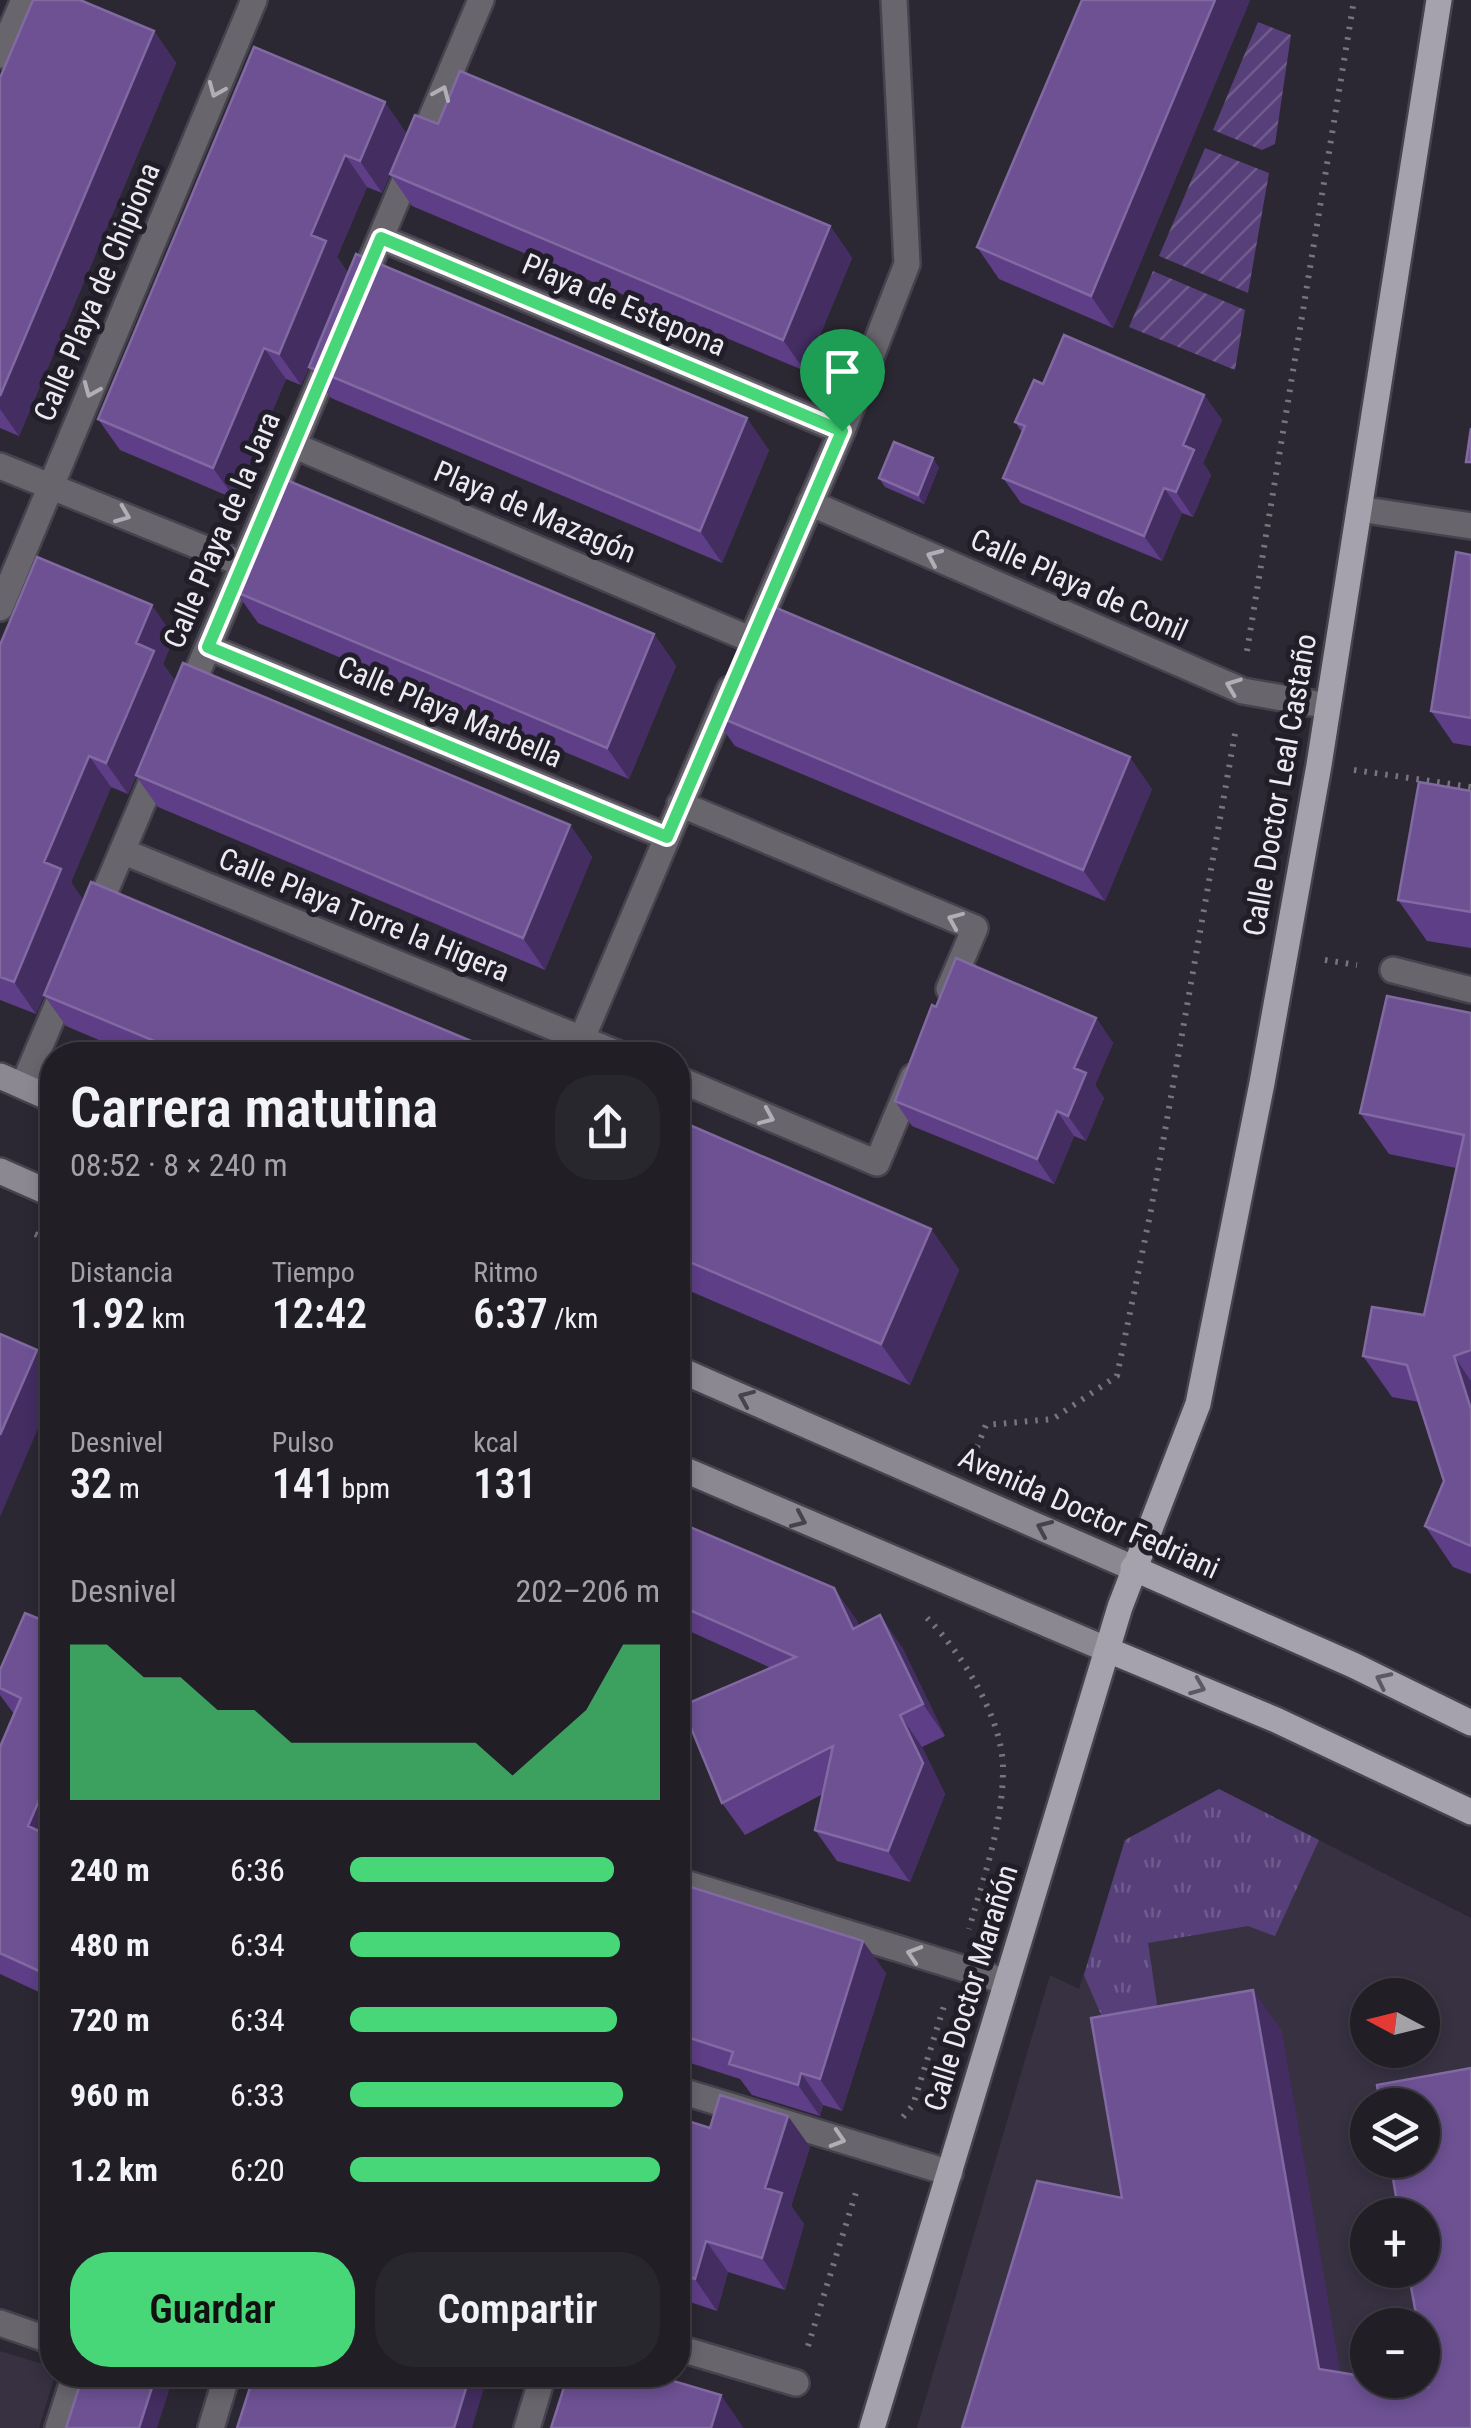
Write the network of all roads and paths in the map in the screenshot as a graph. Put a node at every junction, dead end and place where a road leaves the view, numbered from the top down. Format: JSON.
{"nodes":[{"id":1,"x":24,"y":0,"type":"edge"},
{"id":2,"x":254,"y":0,"type":"edge"},
{"id":3,"x":481,"y":0,"type":"edge"},
{"id":4,"x":894,"y":0,"type":"edge"},
{"id":5,"x":1354,"y":0,"type":"edge"},
{"id":6,"x":1439,"y":0,"type":"edge"},
{"id":7,"x":0,"y":56,"type":"edge"},
{"id":8,"x":381,"y":238,"type":"junction"},
{"id":9,"x":842,"y":431,"type":"junction"},
{"id":10,"x":294,"y":445,"type":"junction"},
{"id":11,"x":0,"y":466,"type":"edge"},
{"id":12,"x":52,"y":486,"type":"junction"},
{"id":13,"x":810,"y":504,"type":"junction"},
{"id":14,"x":1359,"y":509,"type":"junction"},
{"id":15,"x":1471,"y":526,"type":"edge"},
{"id":16,"x":243,"y":564,"type":"junction"},
{"id":17,"x":0,"y":608,"type":"edge"},
{"id":18,"x":752,"y":640,"type":"junction"},
{"id":19,"x":208,"y":647,"type":"junction"},
{"id":20,"x":1246,"y":655,"type":"dead end"},
{"id":21,"x":1328,"y":706,"type":"junction"},
{"id":22,"x":180,"y":715,"type":"edge"},
{"id":23,"x":1237,"y":720,"type":"dead end"},
{"id":24,"x":165,"y":749,"type":"edge"},
{"id":25,"x":1319,"y":765,"type":"junction"},
{"id":26,"x":1471,"y":787,"type":"edge"},
{"id":27,"x":680,"y":804,"type":"junction"},
{"id":28,"x":667,"y":837,"type":"junction"},
{"id":29,"x":122,"y":851,"type":"junction"},
{"id":30,"x":1284,"y":954,"type":"junction"},
{"id":31,"x":1393,"y":970,"type":"joint"},
{"id":32,"x":1471,"y":990,"type":"edge"},
{"id":33,"x":937,"y":1019,"type":"edge"},
{"id":34,"x":567,"y":1042,"type":"edge"},
{"id":35,"x":581,"y":1042,"type":"edge"},
{"id":36,"x":922,"y":1055,"type":"edge"},
{"id":37,"x":12,"y":1081,"type":"edge"},
{"id":38,"x":690,"y":1084,"type":"edge"},
{"id":39,"x":40,"y":1094,"type":"edge"},
{"id":40,"x":0,"y":1171,"type":"edge"},
{"id":41,"x":40,"y":1189,"type":"edge"},
{"id":42,"x":690,"y":1374,"type":"edge"},
{"id":43,"x":986,"y":1425,"type":"dead end"},
{"id":44,"x":690,"y":1472,"type":"edge"},
{"id":45,"x":1133,"y":1568,"type":"junction"},
{"id":46,"x":919,"y":1610,"type":"dead end"},
{"id":47,"x":1108,"y":1650,"type":"junction"},
{"id":48,"x":1471,"y":1723,"type":"edge"},
{"id":49,"x":1471,"y":1812,"type":"edge"},
{"id":50,"x":690,"y":1885,"type":"edge"},
{"id":51,"x":966,"y":1941,"type":"dead end"},
{"id":52,"x":1007,"y":1982,"type":"junction"},
{"id":53,"x":948,"y":1994,"type":"dead end"},
{"id":54,"x":690,"y":2094,"type":"edge"},
{"id":55,"x":913,"y":2105,"type":"dead end"},
{"id":56,"x":950,"y":2173,"type":"junction"},
{"id":57,"x":859,"y":2184,"type":"dead end"},
{"id":58,"x":0,"y":2324,"type":"edge"},
{"id":59,"x":40,"y":2337,"type":"edge"},
{"id":60,"x":690,"y":2352,"type":"edge"},
{"id":61,"x":806,"y":2353,"type":"dead end"},
{"id":62,"x":796,"y":2383,"type":"dead end"},
{"id":63,"x":71,"y":2387,"type":"edge"},
{"id":64,"x":224,"y":2387,"type":"edge"},
{"id":65,"x":539,"y":2387,"type":"edge"},
{"id":66,"x":58,"y":2428,"type":"edge"},
{"id":67,"x":211,"y":2428,"type":"edge"},
{"id":68,"x":527,"y":2428,"type":"edge"},
{"id":69,"x":872,"y":2428,"type":"edge"}],
"edges":[{"from":1,"to":7,"type":"street"},
{"from":2,"to":12,"type":"street","name":"Calle Playa de Chipiona","one_way":true},
{"from":8,"to":3,"type":"street","name":"Calle Playa de la Jara","one_way":true},
{"from":4,"to":9,"type":"street"},
{"from":5,"to":20,"type":"path"},
{"from":6,"to":14,"type":"main road","name":"Calle Doctor Leal Castaño"},
{"from":8,"to":9,"type":"street","name":"Playa de Estepona"},
{"from":8,"to":10,"type":"street","name":"Calle Playa de la Jara"},
{"from":9,"to":13,"type":"street"},
{"from":10,"to":16,"type":"street","name":"Calle Playa de la Jara"},
{"from":10,"to":18,"type":"street","name":"Playa de Mazagón"},
{"from":11,"to":12,"type":"street"},
{"from":12,"to":16,"type":"street","one_way":true},
{"from":12,"to":17,"type":"street","name":"Calle Playa de Chipiona"},
{"from":13,"to":18,"type":"street"},
{"from":21,"to":13,"type":"street","name":"Calle Playa de Conil","one_way":true},
{"from":14,"to":15,"type":"street"},
{"from":14,"to":21,"type":"main road","name":"Calle Doctor Leal Castaño"},
{"from":16,"to":19,"type":"street","name":"Calle Playa de la Jara"},
{"from":18,"to":27,"type":"street"},
{"from":19,"to":22,"type":"street","name":"Calle Playa de la Jara"},
{"from":19,"to":28,"type":"street","name":"Calle Playa Marbella"},
{"from":21,"to":25,"type":"main road","name":"Calle Doctor Leal Castaño"},
{"from":23,"to":43,"type":"path"},
{"from":24,"to":29,"type":"street"},
{"from":25,"to":26,"type":"path"},
{"from":25,"to":30,"type":"main road","name":"Calle Doctor Leal Castaño"},
{"from":27,"to":28,"type":"street"},
{"from":33,"to":27,"type":"street","one_way":true},
{"from":28,"to":35,"type":"street"},
{"from":29,"to":34,"type":"street","name":"Calle Playa Torre la Higera"},
{"from":29,"to":37,"type":"street"},
{"from":30,"to":31,"type":"path"},
{"from":30,"to":45,"type":"main road","name":"Calle Doctor Leal Castaño"},
{"from":31,"to":32,"type":"street"},
{"from":38,"to":36,"type":"street","one_way":true},
{"from":37,"to":39,"type":"main road"},
{"from":40,"to":41,"type":"main road"},
{"from":45,"to":42,"type":"main road","name":"Avenida Doctor Fedriani","one_way":true},
{"from":44,"to":47,"type":"main road","one_way":true},
{"from":45,"to":47,"type":"main road","name":"Calle Doctor Marañón"},
{"from":48,"to":45,"type":"main road","name":"Avenida Doctor Fedriani","one_way":true},
{"from":46,"to":51,"type":"path"},
{"from":47,"to":49,"type":"main road","one_way":true},
{"from":47,"to":52,"type":"main road","name":"Calle Doctor Marañón"},
{"from":52,"to":50,"type":"street","one_way":true},
{"from":52,"to":56,"type":"main road","name":"Calle Doctor Marañón"},
{"from":53,"to":55,"type":"path"},
{"from":54,"to":56,"type":"street","one_way":true},
{"from":56,"to":69,"type":"main road","name":"Calle Doctor Marañón"},
{"from":57,"to":61,"type":"path"},
{"from":58,"to":59,"type":"street"},
{"from":60,"to":62,"type":"street"},
{"from":63,"to":66,"type":"street"},
{"from":64,"to":67,"type":"street"},
{"from":65,"to":68,"type":"street"}]}
